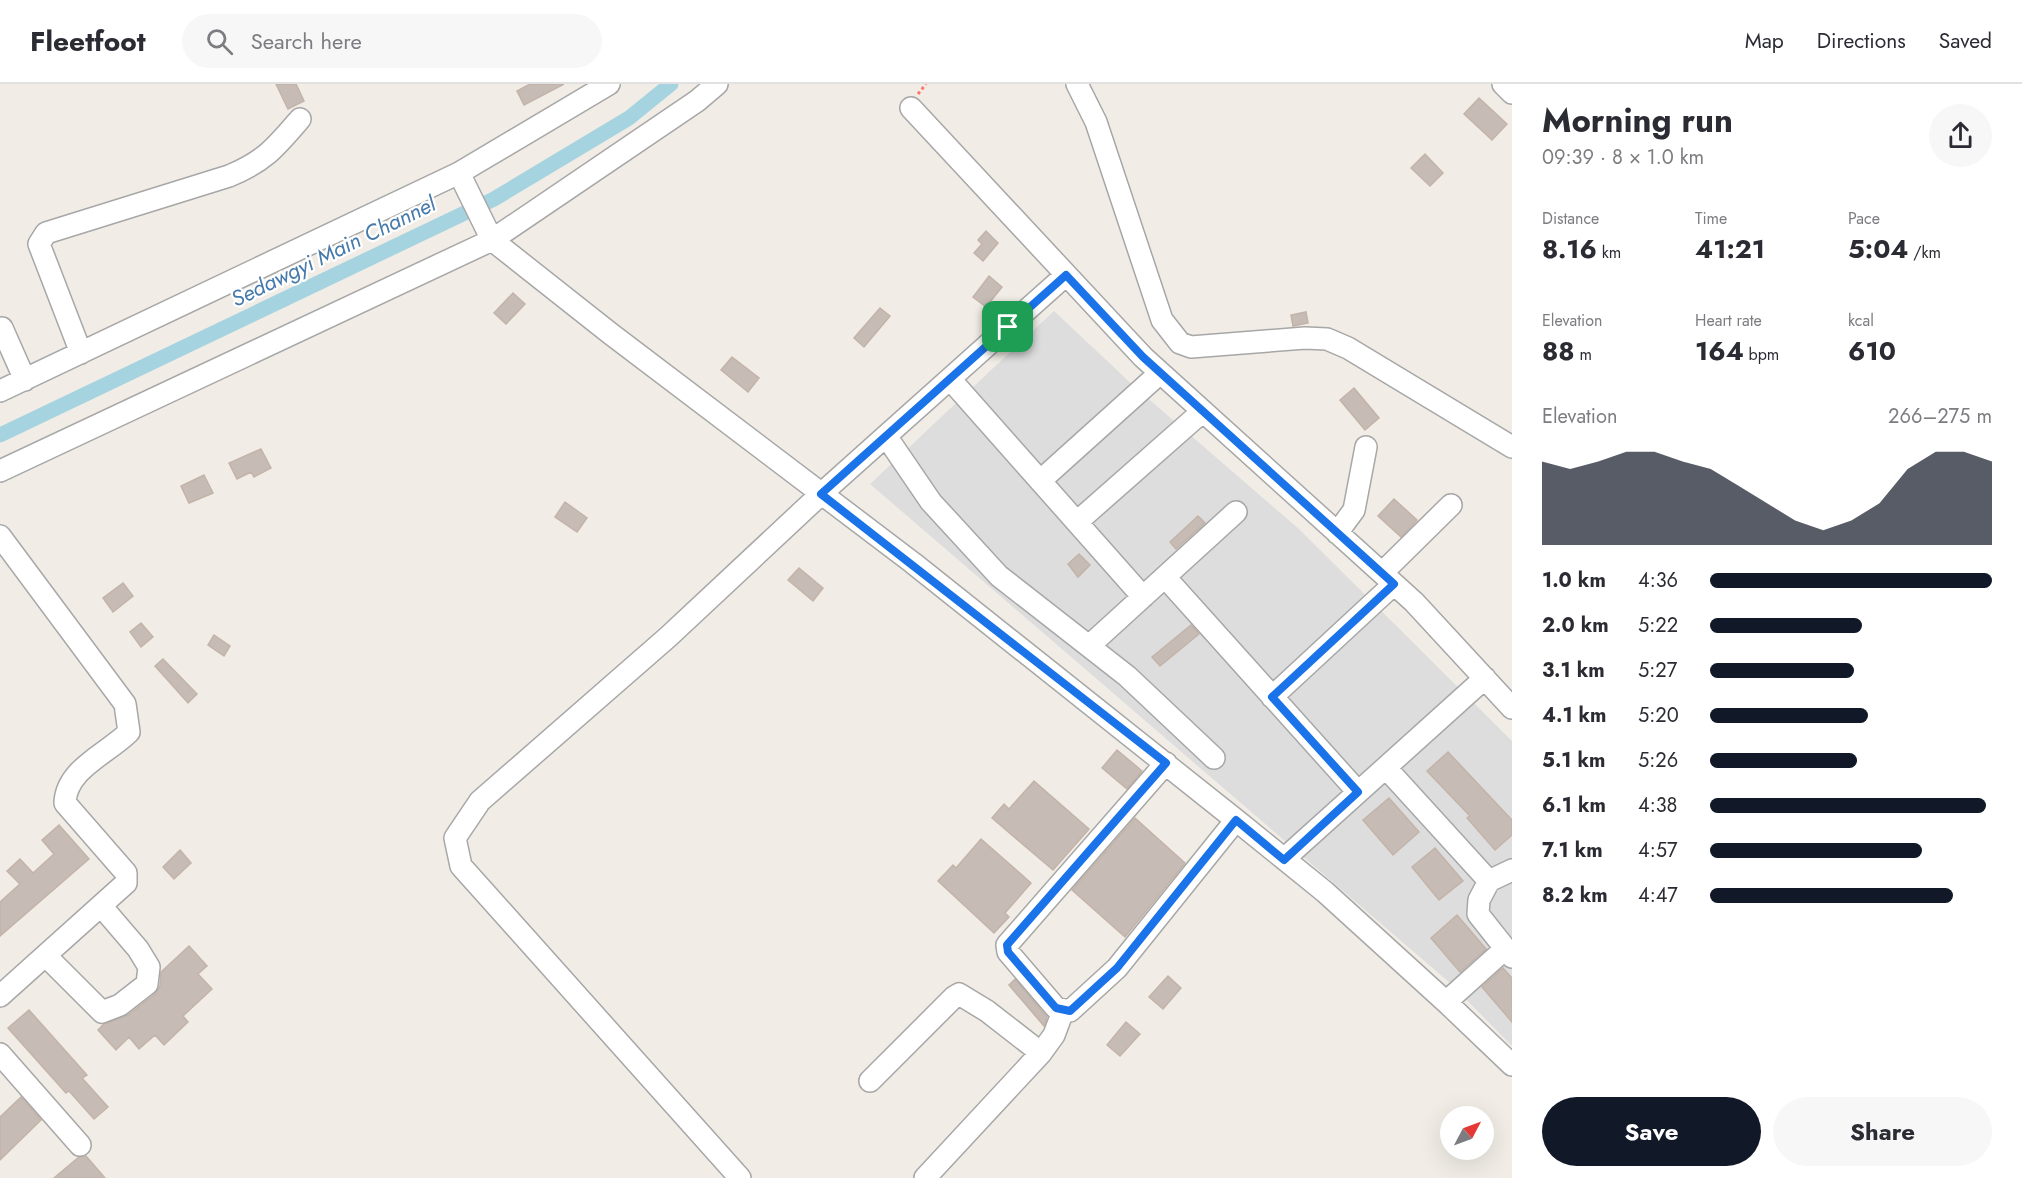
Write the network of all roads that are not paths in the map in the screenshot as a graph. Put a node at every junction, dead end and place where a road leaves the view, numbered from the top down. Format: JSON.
{"nodes":[{"id":1,"x":609,"y":84,"type":"edge"},
{"id":2,"x":717,"y":84,"type":"edge"},
{"id":3,"x":1077,"y":84,"type":"edge"},
{"id":4,"x":1503,"y":84,"type":"edge"},
{"id":5,"x":1512,"y":93,"type":"edge"},
{"id":6,"x":911,"y":108,"type":"dead end"},
{"id":7,"x":300,"y":119,"type":"dead end"},
{"id":8,"x":463,"y":180,"type":"junction"},
{"id":9,"x":489,"y":232,"type":"junction"},
{"id":10,"x":1066,"y":275,"type":"junction"},
{"id":11,"x":2,"y":328,"type":"dead end"},
{"id":12,"x":81,"y":353,"type":"junction"},
{"id":13,"x":1160,"y":373,"type":"junction"},
{"id":14,"x":950,"y":379,"type":"junction"},
{"id":15,"x":25,"y":380,"type":"junction"},
{"id":16,"x":0,"y":391,"type":"edge"},
{"id":17,"x":1203,"y":411,"type":"junction"},
{"id":18,"x":886,"y":436,"type":"junction"},
{"id":19,"x":1366,"y":447,"type":"dead end"},
{"id":20,"x":1512,"y":447,"type":"edge"},
{"id":21,"x":0,"y":471,"type":"edge"},
{"id":22,"x":1040,"y":481,"type":"junction"},
{"id":23,"x":821,"y":494,"type":"junction"},
{"id":24,"x":1451,"y":505,"type":"dead end"},
{"id":25,"x":1236,"y":512,"type":"dead end"},
{"id":26,"x":1077,"y":522,"type":"junction"},
{"id":27,"x":1337,"y":533,"type":"junction"},
{"id":28,"x":0,"y":536,"type":"edge"},
{"id":29,"x":1165,"y":577,"type":"junction"},
{"id":30,"x":1388,"y":579,"type":"junction"},
{"id":31,"x":1143,"y":597,"type":"junction"},
{"id":32,"x":1089,"y":646,"type":"junction"},
{"id":33,"x":1485,"y":678,"type":"junction"},
{"id":34,"x":1272,"y":697,"type":"junction"},
{"id":35,"x":1512,"y":708,"type":"edge"},
{"id":36,"x":1214,"y":758,"type":"dead end"},
{"id":37,"x":1166,"y":763,"type":"junction"},
{"id":38,"x":1386,"y":768,"type":"junction"},
{"id":39,"x":1358,"y":792,"type":"junction"},
{"id":40,"x":1236,"y":820,"type":"junction"},
{"id":41,"x":1284,"y":860,"type":"junction"},
{"id":42,"x":1512,"y":870,"type":"edge"},
{"id":43,"x":1489,"y":881,"type":"junction"},
{"id":44,"x":102,"y":907,"type":"junction"},
{"id":45,"x":1508,"y":953,"type":"edge"},
{"id":46,"x":46,"y":956,"type":"junction"},
{"id":47,"x":0,"y":996,"type":"edge"},
{"id":48,"x":1446,"y":1002,"type":"junction"},
{"id":49,"x":1063,"y":1011,"type":"junction"},
{"id":50,"x":1041,"y":1053,"type":"junction"},
{"id":51,"x":0,"y":1054,"type":"edge"},
{"id":52,"x":1512,"y":1065,"type":"edge"},
{"id":53,"x":870,"y":1081,"type":"dead end"},
{"id":54,"x":80,"y":1144,"type":"dead end"},
{"id":55,"x":740,"y":1178,"type":"edge"},
{"id":56,"x":925,"y":1178,"type":"edge"}],
"edges":[{"from":1,"to":8,"type":"street"},
{"from":2,"to":9,"type":"street"},
{"from":3,"to":20,"type":"street"},
{"from":4,"to":5,"type":"street"},
{"from":6,"to":10,"type":"street"},
{"from":7,"to":12,"type":"street"},
{"from":8,"to":9,"type":"street"},
{"from":8,"to":12,"type":"street"},
{"from":9,"to":21,"type":"street"},
{"from":9,"to":23,"type":"street"},
{"from":10,"to":13,"type":"street"},
{"from":10,"to":14,"type":"street"},
{"from":11,"to":15,"type":"street"},
{"from":12,"to":15,"type":"street"},
{"from":13,"to":17,"type":"street"},
{"from":13,"to":22,"type":"street"},
{"from":14,"to":18,"type":"street"},
{"from":14,"to":22,"type":"street"},
{"from":15,"to":16,"type":"street"},
{"from":17,"to":26,"type":"street"},
{"from":17,"to":27,"type":"street"},
{"from":18,"to":23,"type":"street"},
{"from":18,"to":32,"type":"street"},
{"from":19,"to":27,"type":"street"},
{"from":22,"to":26,"type":"street"},
{"from":23,"to":37,"type":"street"},
{"from":23,"to":55,"type":"street"},
{"from":24,"to":30,"type":"street"},
{"from":25,"to":29,"type":"street"},
{"from":26,"to":31,"type":"street"},
{"from":27,"to":30,"type":"street"},
{"from":28,"to":44,"type":"street"},
{"from":29,"to":31,"type":"street"},
{"from":29,"to":34,"type":"street"},
{"from":30,"to":33,"type":"street"},
{"from":30,"to":34,"type":"street"},
{"from":31,"to":32,"type":"street"},
{"from":32,"to":36,"type":"street"},
{"from":33,"to":35,"type":"street"},
{"from":33,"to":38,"type":"street"},
{"from":34,"to":39,"type":"street"},
{"from":37,"to":40,"type":"street"},
{"from":37,"to":49,"type":"street"},
{"from":38,"to":39,"type":"street"},
{"from":38,"to":43,"type":"street"},
{"from":39,"to":41,"type":"street"},
{"from":40,"to":41,"type":"street"},
{"from":40,"to":49,"type":"street"},
{"from":41,"to":48,"type":"street"},
{"from":42,"to":43,"type":"street"},
{"from":43,"to":45,"type":"street"},
{"from":44,"to":46,"type":"street"},
{"from":44,"to":46,"type":"street"},
{"from":45,"to":48,"type":"street"},
{"from":46,"to":47,"type":"street"},
{"from":48,"to":52,"type":"street"},
{"from":49,"to":50,"type":"street"},
{"from":50,"to":53,"type":"street"},
{"from":50,"to":56,"type":"street"},
{"from":51,"to":54,"type":"street"}]}
